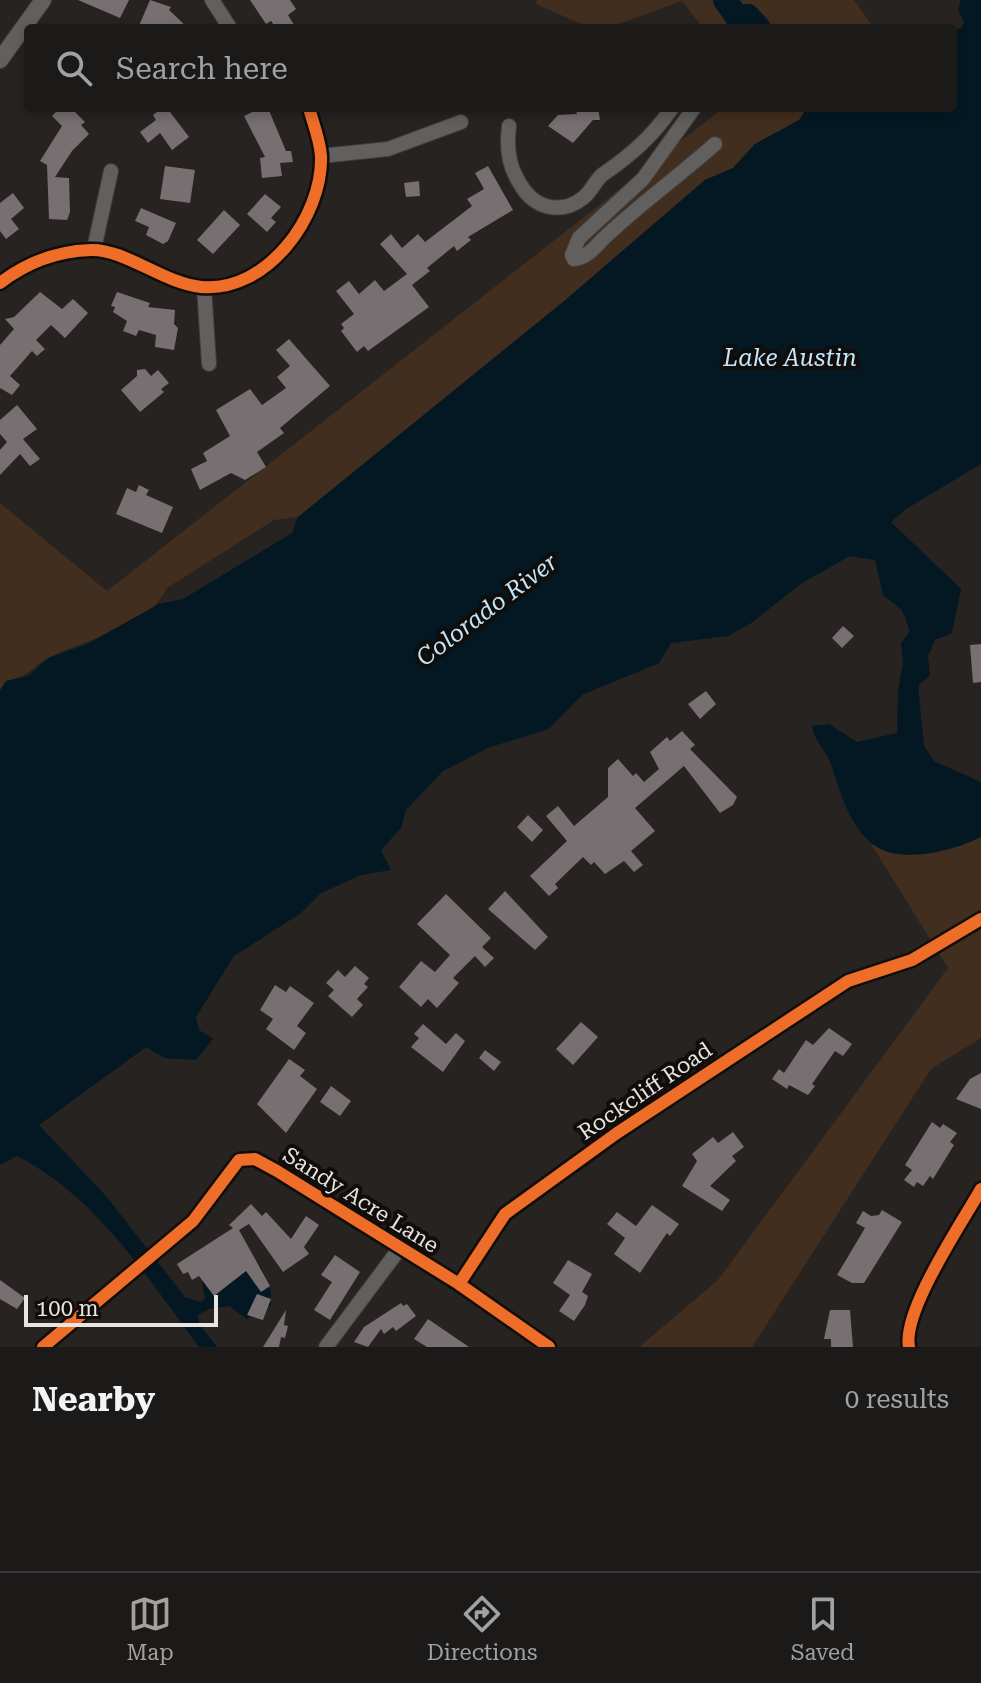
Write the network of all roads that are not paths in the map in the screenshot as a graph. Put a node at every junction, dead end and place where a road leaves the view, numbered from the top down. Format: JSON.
{"nodes":[{"id":1,"x":43,"y":0,"type":"edge"},
{"id":2,"x":212,"y":0,"type":"edge"},
{"id":3,"x":26,"y":24,"type":"edge"},
{"id":4,"x":227,"y":24,"type":"edge"},
{"id":5,"x":24,"y":27,"type":"edge"},
{"id":6,"x":0,"y":60,"type":"edge"},
{"id":7,"x":310,"y":112,"type":"edge"},
{"id":8,"x":669,"y":112,"type":"edge"},
{"id":9,"x":691,"y":112,"type":"edge"},
{"id":10,"x":461,"y":122,"type":"dead end"},
{"id":11,"x":509,"y":126,"type":"dead end"},
{"id":12,"x":715,"y":144,"type":"dead end"},
{"id":13,"x":321,"y":156,"type":"junction"},
{"id":14,"x":111,"y":171,"type":"dead end"},
{"id":15,"x":94,"y":249,"type":"junction"},
{"id":16,"x":0,"y":283,"type":"edge"},
{"id":17,"x":204,"y":287,"type":"junction"},
{"id":18,"x":209,"y":364,"type":"dead end"},
{"id":19,"x":981,"y":919,"type":"edge"},
{"id":20,"x":981,"y":1189,"type":"edge"},
{"id":21,"x":400,"y":1248,"type":"junction"},
{"id":22,"x":459,"y":1284,"type":"junction"},
{"id":23,"x":43,"y":1347,"type":"edge"},
{"id":24,"x":326,"y":1347,"type":"edge"},
{"id":25,"x":549,"y":1347,"type":"edge"},
{"id":26,"x":909,"y":1347,"type":"edge"}],
"edges":[{"from":1,"to":3,"type":"main road"},
{"from":2,"to":4,"type":"street"},
{"from":5,"to":6,"type":"main road"},
{"from":7,"to":13,"type":"street"},
{"from":8,"to":11,"type":"street"},
{"from":9,"to":12,"type":"street"},
{"from":10,"to":13,"type":"street"},
{"from":13,"to":17,"type":"street"},
{"from":14,"to":15,"type":"street"},
{"from":15,"to":16,"type":"street"},
{"from":15,"to":17,"type":"street"},
{"from":17,"to":18,"type":"street"},
{"from":19,"to":22,"type":"street","name":"Rockcliff Road"},
{"from":20,"to":26,"type":"street"},
{"from":21,"to":22,"type":"street","name":"Sandy Acre Lane"},
{"from":21,"to":23,"type":"street","name":"Sandy Acre Lane"},
{"from":21,"to":24,"type":"street"},
{"from":22,"to":25,"type":"street"}]}
